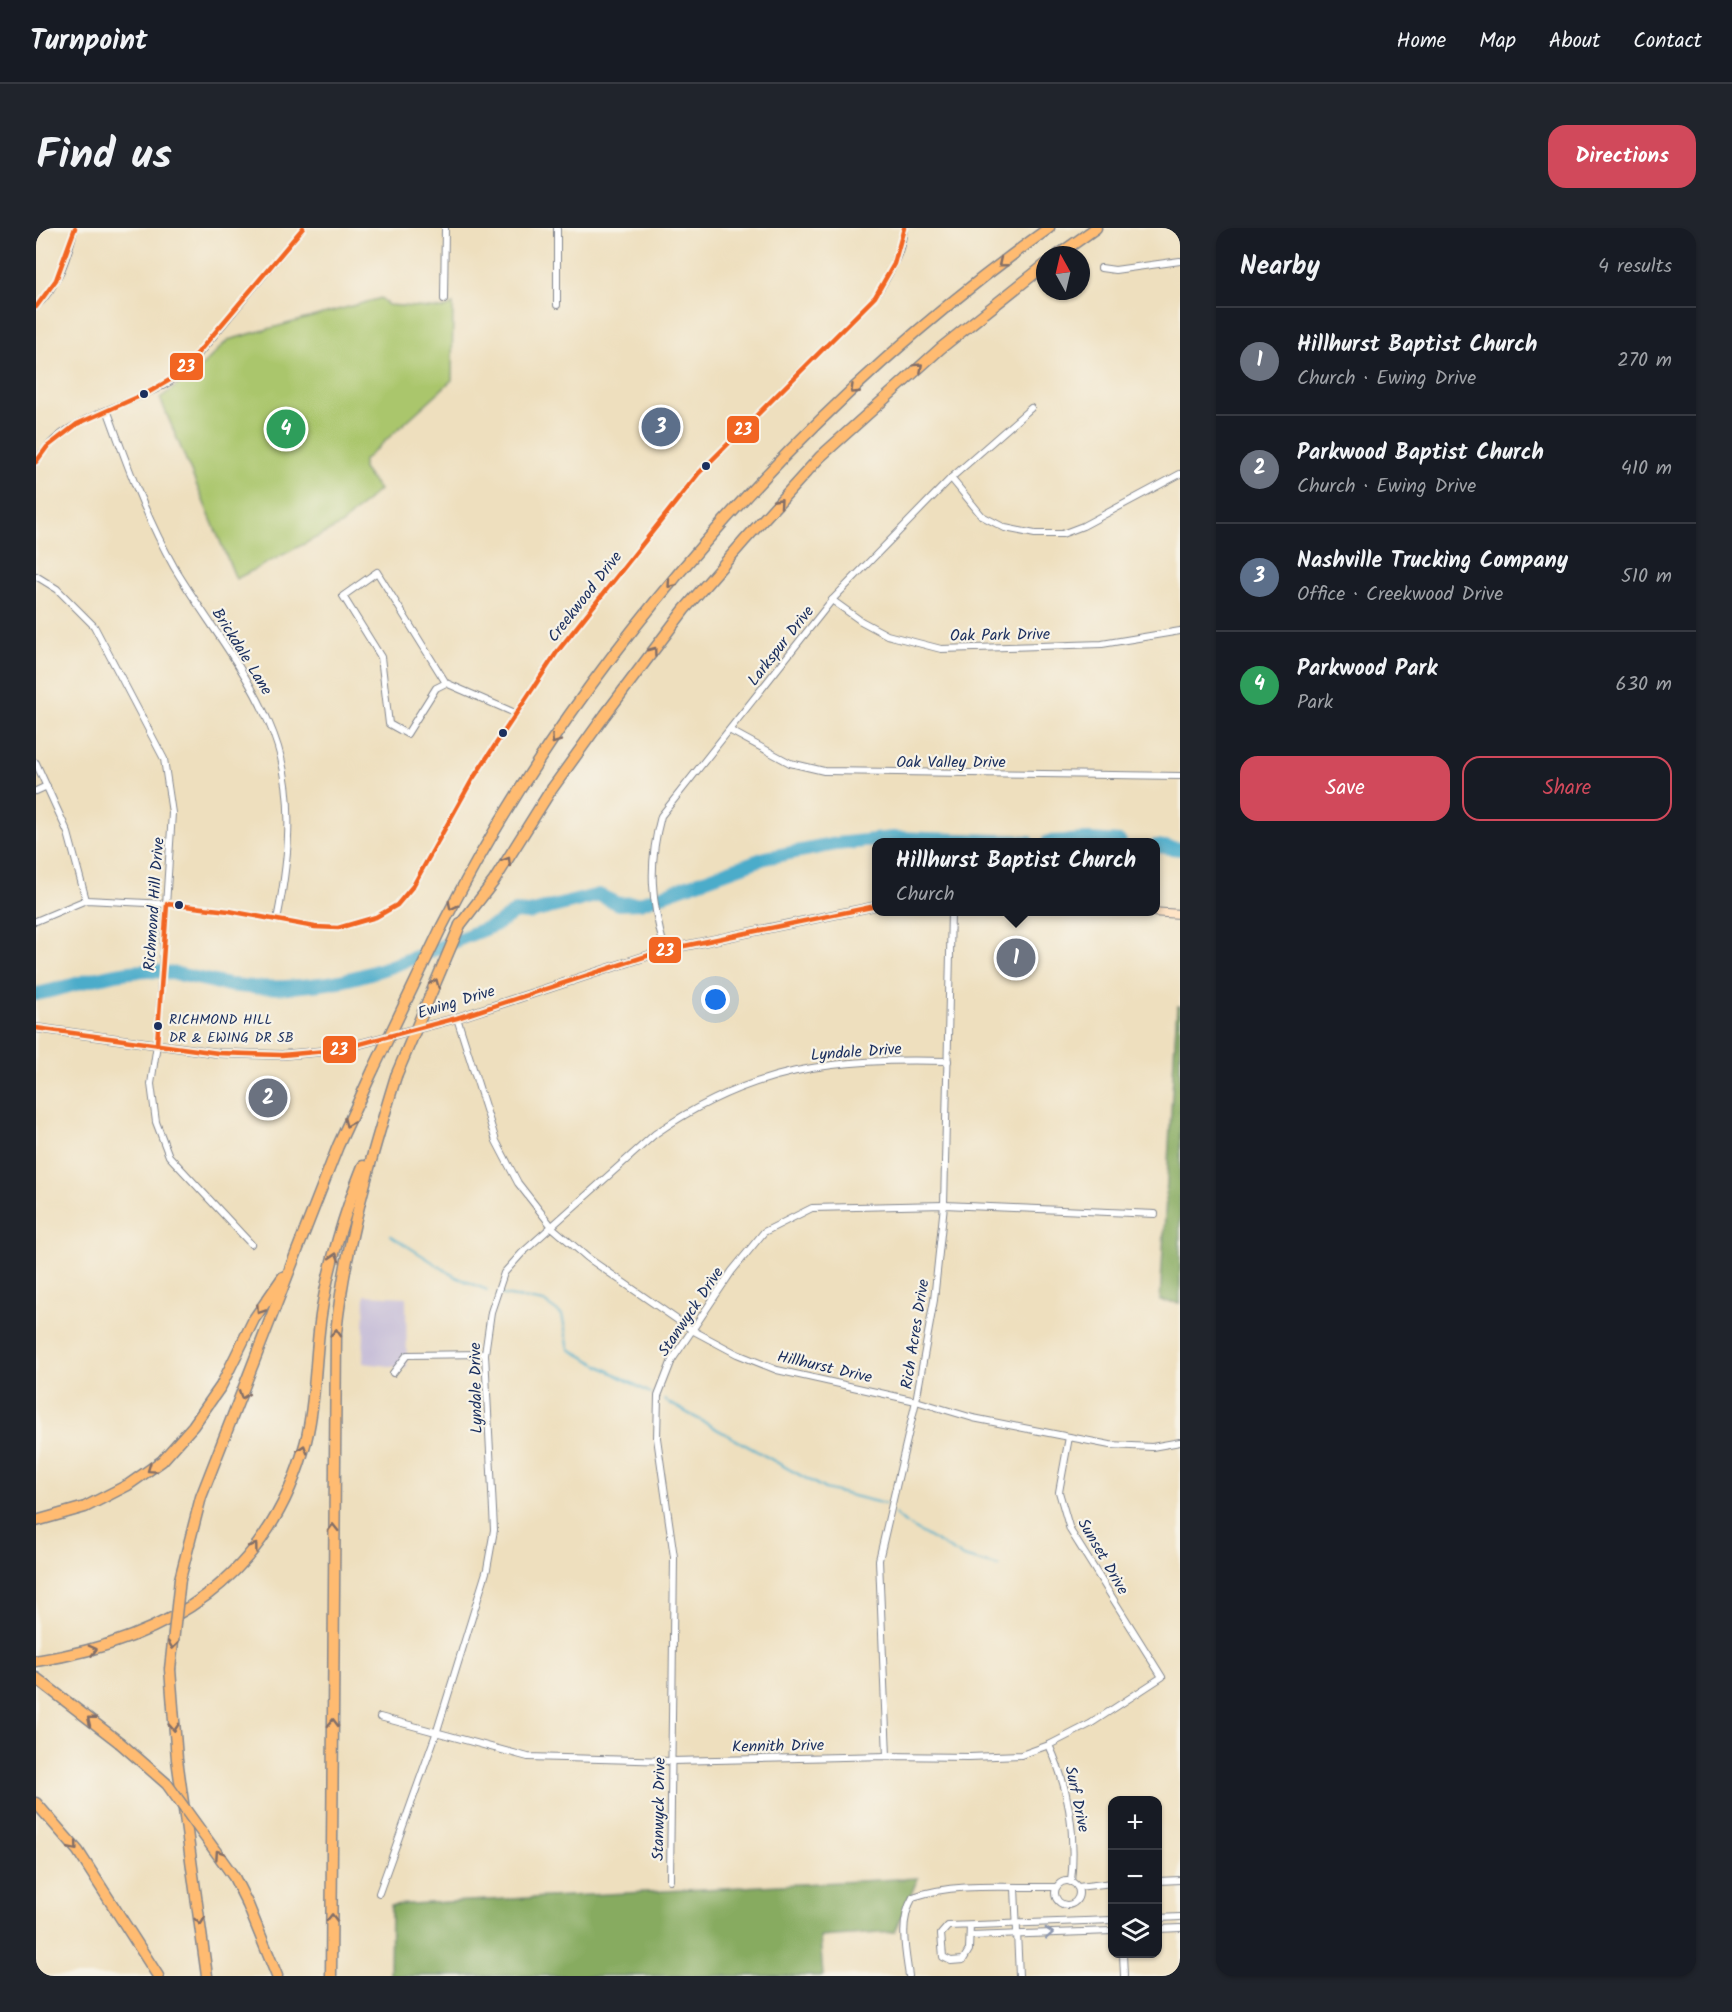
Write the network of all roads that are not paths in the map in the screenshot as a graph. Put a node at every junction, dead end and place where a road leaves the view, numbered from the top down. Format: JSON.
{"nodes":[{"id":1,"x":75,"y":228,"type":"edge"},
{"id":2,"x":303,"y":228,"type":"edge"},
{"id":3,"x":445,"y":228,"type":"edge"},
{"id":4,"x":557,"y":228,"type":"edge"},
{"id":5,"x":904,"y":228,"type":"edge"},
{"id":6,"x":1049,"y":228,"type":"edge"},
{"id":7,"x":1097,"y":228,"type":"edge"},
{"id":8,"x":1071,"y":246,"type":"edge"},
{"id":9,"x":1180,"y":261,"type":"edge"},
{"id":10,"x":1101,"y":268,"type":"dead end"},
{"id":11,"x":1036,"y":272,"type":"edge"},
{"id":12,"x":444,"y":299,"type":"dead end"},
{"id":13,"x":557,"y":305,"type":"dead end"},
{"id":14,"x":36,"y":307,"type":"edge"},
{"id":15,"x":1031,"y":408,"type":"dead end"},
{"id":16,"x":108,"y":411,"type":"junction"},
{"id":17,"x":36,"y":462,"type":"edge"},
{"id":18,"x":1180,"y":474,"type":"edge"},
{"id":19,"x":951,"y":478,"type":"junction"},
{"id":20,"x":36,"y":576,"type":"edge"},
{"id":21,"x":832,"y":600,"type":"junction"},
{"id":22,"x":1180,"y":631,"type":"edge"},
{"id":23,"x":446,"y":683,"type":"junction"},
{"id":24,"x":515,"y":713,"type":"junction"},
{"id":25,"x":731,"y":731,"type":"junction"},
{"id":26,"x":36,"y":763,"type":"edge"},
{"id":27,"x":1180,"y":776,"type":"edge"},
{"id":28,"x":47,"y":786,"type":"junction"},
{"id":29,"x":36,"y":791,"type":"edge"},
{"id":30,"x":86,"y":900,"type":"junction"},
{"id":31,"x":167,"y":904,"type":"junction"},
{"id":32,"x":872,"y":907,"type":"edge"},
{"id":33,"x":1160,"y":913,"type":"edge"},
{"id":34,"x":1180,"y":914,"type":"edge"},
{"id":35,"x":951,"y":916,"type":"edge"},
{"id":36,"x":277,"y":920,"type":"junction"},
{"id":37,"x":36,"y":921,"type":"edge"},
{"id":38,"x":665,"y":950,"type":"junction"},
{"id":39,"x":457,"y":1018,"type":"junction"},
{"id":40,"x":36,"y":1028,"type":"edge"},
{"id":41,"x":157,"y":1044,"type":"junction"},
{"id":42,"x":948,"y":1061,"type":"junction"},
{"id":43,"x":384,"y":1114,"type":"junction"},
{"id":44,"x":944,"y":1205,"type":"junction"},
{"id":45,"x":1155,"y":1214,"type":"dead end"},
{"id":46,"x":554,"y":1228,"type":"junction"},
{"id":47,"x":251,"y":1244,"type":"dead end"},
{"id":48,"x":293,"y":1261,"type":"junction"},
{"id":49,"x":692,"y":1330,"type":"junction"},
{"id":50,"x":485,"y":1353,"type":"junction"},
{"id":51,"x":393,"y":1373,"type":"dead end"},
{"id":52,"x":916,"y":1401,"type":"junction"},
{"id":53,"x":1069,"y":1437,"type":"junction"},
{"id":54,"x":1180,"y":1442,"type":"edge"},
{"id":55,"x":36,"y":1521,"type":"edge"},
{"id":56,"x":36,"y":1661,"type":"edge"},
{"id":57,"x":1162,"y":1677,"type":"joint"},
{"id":58,"x":36,"y":1678,"type":"edge"},
{"id":59,"x":380,"y":1717,"type":"dead end"},
{"id":60,"x":436,"y":1734,"type":"junction"},
{"id":61,"x":1049,"y":1745,"type":"junction"},
{"id":62,"x":886,"y":1756,"type":"junction"},
{"id":63,"x":672,"y":1761,"type":"junction"},
{"id":64,"x":36,"y":1803,"type":"edge"},
{"id":65,"x":670,"y":1880,"type":"dead end"},
{"id":66,"x":1180,"y":1880,"type":"edge"},
{"id":67,"x":1162,"y":1881,"type":"edge"},
{"id":68,"x":1071,"y":1882,"type":"junction"},
{"id":69,"x":1108,"y":1884,"type":"edge"},
{"id":70,"x":1056,"y":1887,"type":"junction"},
{"id":71,"x":1078,"y":1887,"type":"junction"},
{"id":72,"x":1016,"y":1888,"type":"junction"},
{"id":73,"x":379,"y":1893,"type":"dead end"},
{"id":74,"x":1180,"y":1917,"type":"edge"},
{"id":75,"x":1162,"y":1918,"type":"edge"},
{"id":76,"x":1108,"y":1920,"type":"edge"},
{"id":77,"x":1017,"y":1923,"type":"junction"},
{"id":78,"x":970,"y":1926,"type":"junction"},
{"id":79,"x":1180,"y":1928,"type":"edge"},
{"id":80,"x":1162,"y":1929,"type":"edge"},
{"id":81,"x":1108,"y":1930,"type":"edge"},
{"id":82,"x":1017,"y":1935,"type":"junction"},
{"id":83,"x":970,"y":1936,"type":"junction"},
{"id":84,"x":1123,"y":1958,"type":"edge"},
{"id":85,"x":158,"y":1976,"type":"edge"},
{"id":86,"x":207,"y":1976,"type":"edge"},
{"id":87,"x":277,"y":1976,"type":"edge"},
{"id":88,"x":331,"y":1976,"type":"edge"},
{"id":89,"x":909,"y":1976,"type":"edge"},
{"id":90,"x":1019,"y":1976,"type":"edge"},
{"id":91,"x":1124,"y":1976,"type":"edge"}],
"edges":[{"from":1,"to":14,"type":"street"},
{"from":2,"to":16,"type":"street"},
{"from":3,"to":12,"type":"street"},
{"from":4,"to":13,"type":"street"},
{"from":5,"to":24,"type":"street","name":"Creekwood Drive"},
{"from":6,"to":48,"type":"highway","one_way":true,"bridge":true},
{"from":7,"to":8,"type":"highway"},
{"from":9,"to":10,"type":"street"},
{"from":43,"to":11,"type":"highway","one_way":true,"bridge":true},
{"from":15,"to":19,"type":"street","name":"Larkspur Drive"},
{"from":16,"to":17,"type":"street"},
{"from":16,"to":36,"type":"street","name":"Brickdale Lane"},
{"from":18,"to":19,"type":"street"},
{"from":19,"to":21,"type":"street","name":"Larkspur Drive"},
{"from":20,"to":31,"type":"street","name":"Richmond Hill Drive"},
{"from":21,"to":22,"type":"street","name":"Oak Park Drive"},
{"from":21,"to":25,"type":"street","name":"Larkspur Drive"},
{"from":23,"to":23,"type":"street"},
{"from":23,"to":24,"type":"street"},
{"from":24,"to":36,"type":"street","name":"Creekwood Drive"},
{"from":25,"to":27,"type":"street","name":"Oak Valley Drive"},
{"from":25,"to":38,"type":"street","name":"Larkspur Drive"},
{"from":26,"to":28,"type":"street"},
{"from":28,"to":29,"type":"street"},
{"from":28,"to":30,"type":"street"},
{"from":30,"to":31,"type":"street","name":"Creekwood Drive"},
{"from":30,"to":37,"type":"street","name":"Creekwood Drive"},
{"from":31,"to":36,"type":"street","name":"Creekwood Drive"},
{"from":31,"to":41,"type":"street","name":"Richmond Hill Drive"},
{"from":32,"to":38,"type":"main road","name":"Ewing Drive"},
{"from":33,"to":34,"type":"main road"},
{"from":35,"to":42,"type":"street","name":"Rich Acres Drive"},
{"from":38,"to":39,"type":"main road","name":"Ewing Drive"},
{"from":39,"to":41,"type":"main road","name":"Ewing Drive"},
{"from":39,"to":46,"type":"street","name":"Hillhurst Drive"},
{"from":40,"to":41,"type":"main road","name":"Ewing Drive"},
{"from":41,"to":47,"type":"street","name":"Richmond Hill Drive"},
{"from":42,"to":44,"type":"street","name":"Rich Acres Drive"},
{"from":42,"to":46,"type":"street","name":"Lyndale Drive"},
{"from":56,"to":43,"type":"highway","one_way":true},
{"from":88,"to":43,"type":"highway","one_way":true},
{"from":44,"to":45,"type":"street","name":"Stanwyck Drive"},
{"from":44,"to":49,"type":"street","name":"Stanwyck Drive"},
{"from":44,"to":52,"type":"street","name":"Rich Acres Drive"},
{"from":46,"to":49,"type":"street","name":"Hillhurst Drive"},
{"from":46,"to":50,"type":"street","name":"Lyndale Drive"},
{"from":48,"to":55,"type":"highway","one_way":true},
{"from":48,"to":86,"type":"highway","one_way":true,"bridge":true},
{"from":49,"to":52,"type":"street","name":"Hillhurst Drive"},
{"from":49,"to":63,"type":"street","name":"Stanwyck Drive"},
{"from":50,"to":51,"type":"street"},
{"from":50,"to":60,"type":"street","name":"Lyndale Drive"},
{"from":52,"to":53,"type":"street","name":"Hillhurst Drive"},
{"from":52,"to":62,"type":"street","name":"Rich Acres Drive"},
{"from":53,"to":54,"type":"street","name":"Hillhurst Drive"},
{"from":53,"to":57,"type":"street","name":"Sunset Drive"},
{"from":57,"to":61,"type":"street","name":"Kennith Drive"},
{"from":87,"to":58,"type":"highway","one_way":true,"bridge":true},
{"from":59,"to":60,"type":"street","name":"Kennith Drive"},
{"from":60,"to":63,"type":"street","name":"Kennith Drive"},
{"from":60,"to":73,"type":"street","name":"Lyndale Drive"},
{"from":61,"to":62,"type":"street","name":"Kennith Drive"},
{"from":61,"to":68,"type":"street","name":"Surf Drive"},
{"from":62,"to":63,"type":"street","name":"Kennith Drive"},
{"from":63,"to":65,"type":"street","name":"Stanwyck Drive"},
{"from":64,"to":85,"type":"highway","one_way":true},
{"from":66,"to":67,"type":"street"},
{"from":68,"to":70,"type":"street"},
{"from":68,"to":71,"type":"street"},
{"from":69,"to":71,"type":"street"},
{"from":70,"to":71,"type":"street"},
{"from":70,"to":72,"type":"street"},
{"from":72,"to":77,"type":"street"},
{"from":72,"to":89,"type":"street"},
{"from":74,"to":75,"type":"street"},
{"from":76,"to":77,"type":"street"},
{"from":77,"to":78,"type":"street"},
{"from":77,"to":82,"type":"street"},
{"from":78,"to":83,"type":"street"},
{"from":78,"to":83,"type":"street"},
{"from":79,"to":80,"type":"street"},
{"from":82,"to":81,"type":"street","one_way":true},
{"from":82,"to":83,"type":"street"},
{"from":82,"to":90,"type":"street"},
{"from":84,"to":91,"type":"street"}]}
